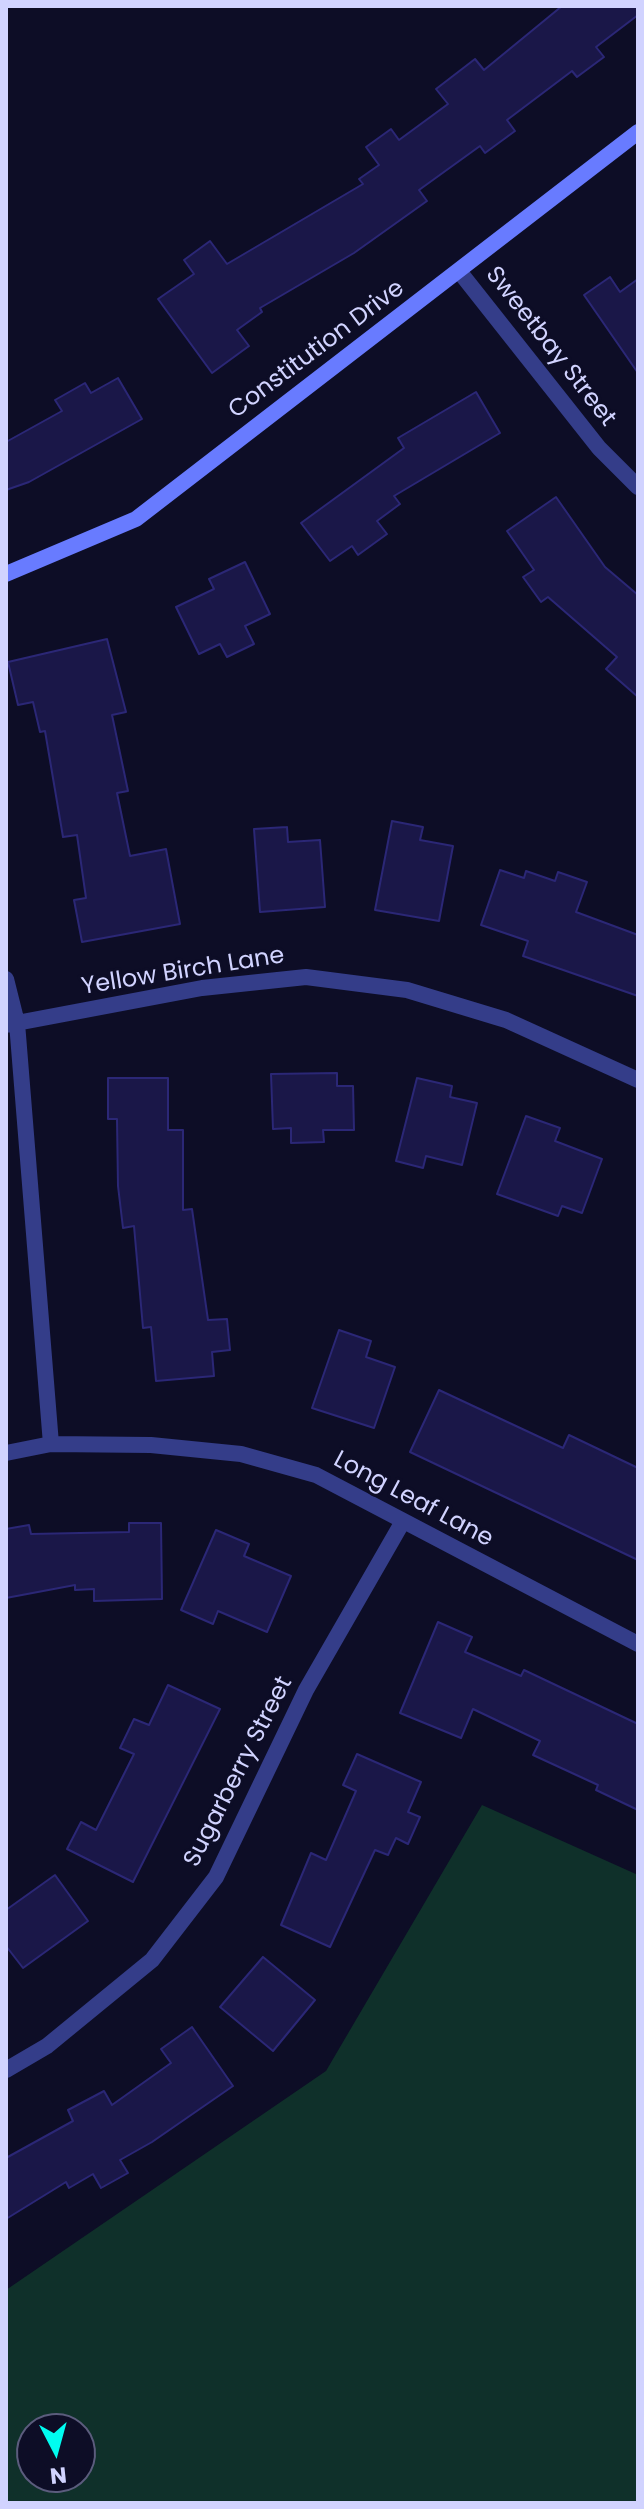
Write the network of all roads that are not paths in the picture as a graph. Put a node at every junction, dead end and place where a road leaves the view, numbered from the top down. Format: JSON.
{"nodes":[{"id":1,"x":638,"y":132,"type":"edge"},
{"id":2,"x":459,"y":271,"type":"junction"},
{"id":3,"x":638,"y":487,"type":"edge"},
{"id":4,"x":6,"y":574,"type":"edge"},
{"id":5,"x":6,"y":979,"type":"edge"},
{"id":6,"x":11,"y":1024,"type":"edge"},
{"id":7,"x":638,"y":1080,"type":"edge"},
{"id":8,"x":51,"y":1444,"type":"junction"},
{"id":9,"x":6,"y":1453,"type":"edge"},
{"id":10,"x":402,"y":1523,"type":"junction"},
{"id":11,"x":638,"y":1644,"type":"edge"},
{"id":12,"x":6,"y":2070,"type":"edge"}],
"edges":[{"from":1,"to":2,"type":"street","name":"Constitution Drive"},
{"from":2,"to":3,"type":"street","name":"Sweetbay Street"},
{"from":2,"to":4,"type":"street","name":"Constitution Drive"},
{"from":5,"to":6,"type":"street"},
{"from":6,"to":7,"type":"street","name":"Yellow Birch Lane"},
{"from":6,"to":8,"type":"street"},
{"from":8,"to":9,"type":"street","name":"Long Leaf Lane"},
{"from":8,"to":10,"type":"street","name":"Long Leaf Lane"},
{"from":10,"to":11,"type":"street","name":"Long Leaf Lane"},
{"from":10,"to":12,"type":"street","name":"Sugarberry Street"}]}
